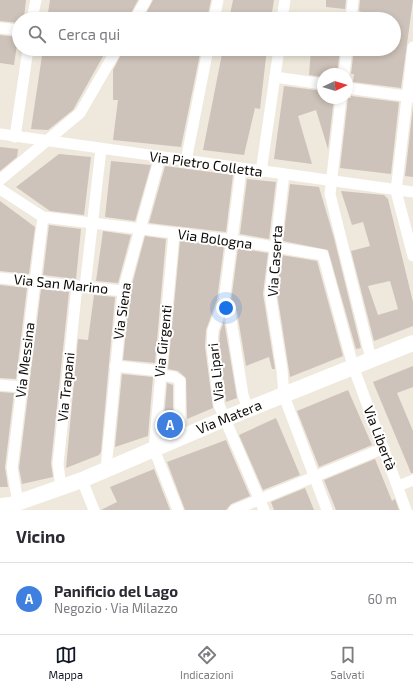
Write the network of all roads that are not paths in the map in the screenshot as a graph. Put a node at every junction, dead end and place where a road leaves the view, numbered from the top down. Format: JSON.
{"nodes":[{"id":1,"x":36,"y":0,"type":"edge"},
{"id":2,"x":146,"y":0,"type":"edge"},
{"id":3,"x":218,"y":0,"type":"edge"},
{"id":4,"x":285,"y":0,"type":"edge"},
{"id":5,"x":353,"y":0,"type":"edge"},
{"id":6,"x":33,"y":12,"type":"edge"},
{"id":7,"x":139,"y":12,"type":"edge"},
{"id":8,"x":215,"y":12,"type":"edge"},
{"id":9,"x":283,"y":12,"type":"edge"},
{"id":10,"x":352,"y":12,"type":"edge"},
{"id":11,"x":0,"y":28,"type":"edge"},
{"id":12,"x":12,"y":29,"type":"edge"},
{"id":13,"x":413,"y":47,"type":"edge"},
{"id":14,"x":27,"y":56,"type":"edge"},
{"id":15,"x":113,"y":56,"type":"edge"},
{"id":16,"x":207,"y":56,"type":"edge"},
{"id":17,"x":278,"y":56,"type":"edge"},
{"id":18,"x":346,"y":56,"type":"edge"},
{"id":19,"x":345,"y":68,"type":"edge"},
{"id":20,"x":275,"y":78,"type":"junction"},
{"id":21,"x":317,"y":83,"type":"edge"},
{"id":22,"x":353,"y":89,"type":"edge"},
{"id":23,"x":410,"y":96,"type":"edge"},
{"id":24,"x":340,"y":104,"type":"edge"},
{"id":25,"x":0,"y":134,"type":"edge"},
{"id":26,"x":15,"y":137,"type":"junction"},
{"id":27,"x":48,"y":141,"type":"junction"},
{"id":28,"x":101,"y":149,"type":"junction"},
{"id":29,"x":160,"y":157,"type":"junction"},
{"id":30,"x":186,"y":161,"type":"junction"},
{"id":31,"x":241,"y":169,"type":"junction"},
{"id":32,"x":261,"y":172,"type":"junction"},
{"id":33,"x":284,"y":174,"type":"junction"},
{"id":34,"x":0,"y":180,"type":"edge"},
{"id":35,"x":330,"y":182,"type":"junction"},
{"id":36,"x":0,"y":189,"type":"edge"},
{"id":37,"x":396,"y":191,"type":"junction"},
{"id":38,"x":413,"y":192,"type":"edge"},
{"id":39,"x":43,"y":217,"type":"junction"},
{"id":40,"x":92,"y":223,"type":"junction"},
{"id":41,"x":139,"y":229,"type":"junction"},
{"id":42,"x":174,"y":234,"type":"junction"},
{"id":43,"x":232,"y":240,"type":"junction"},
{"id":44,"x":275,"y":248,"type":"junction"},
{"id":45,"x":413,"y":256,"type":"edge"},
{"id":46,"x":0,"y":278,"type":"edge"},
{"id":47,"x":34,"y":282,"type":"junction"},
{"id":48,"x":81,"y":286,"type":"junction"},
{"id":49,"x":123,"y":291,"type":"junction"},
{"id":50,"x":224,"y":302,"type":"junction"},
{"id":51,"x":413,"y":343,"type":"edge"},
{"id":52,"x":371,"y":359,"type":"junction"},
{"id":53,"x":115,"y":366,"type":"junction"},
{"id":54,"x":353,"y":366,"type":"junction"},
{"id":55,"x":160,"y":373,"type":"junction"},
{"id":56,"x":0,"y":385,"type":"edge"},
{"id":57,"x":21,"y":387,"type":"junction"},
{"id":58,"x":284,"y":396,"type":"junction"},
{"id":59,"x":248,"y":409,"type":"junction"},
{"id":60,"x":224,"y":419,"type":"junction"},
{"id":61,"x":180,"y":438,"type":"junction"},
{"id":62,"x":384,"y":448,"type":"junction"},
{"id":63,"x":154,"y":449,"type":"junction"},
{"id":64,"x":106,"y":470,"type":"junction"},
{"id":65,"x":314,"y":477,"type":"junction"},
{"id":66,"x":82,"y":480,"type":"junction"},
{"id":67,"x":413,"y":480,"type":"edge"},
{"id":68,"x":398,"y":486,"type":"junction"},
{"id":69,"x":61,"y":488,"type":"junction"},
{"id":70,"x":18,"y":503,"type":"junction"},
{"id":71,"x":262,"y":505,"type":"edge"},
{"id":72,"x":0,"y":506,"type":"edge"},
{"id":73,"x":2,"y":510,"type":"edge"},
{"id":74,"x":94,"y":510,"type":"edge"},
{"id":75,"x":178,"y":510,"type":"edge"},
{"id":76,"x":234,"y":510,"type":"edge"},
{"id":77,"x":327,"y":510,"type":"edge"},
{"id":78,"x":406,"y":510,"type":"edge"}],
"edges":[{"from":1,"to":6,"type":"street"},
{"from":2,"to":7,"type":"street"},
{"from":3,"to":8,"type":"street"},
{"from":4,"to":9,"type":"street"},
{"from":5,"to":10,"type":"street"},
{"from":11,"to":12,"type":"street"},
{"from":13,"to":23,"type":"street"},
{"from":14,"to":26,"type":"street"},
{"from":15,"to":27,"type":"street"},
{"from":16,"to":30,"type":"street"},
{"from":17,"to":20,"type":"street"},
{"from":18,"to":19,"type":"street"},
{"from":20,"to":21,"type":"street"},
{"from":20,"to":32,"type":"street"},
{"from":22,"to":23,"type":"street"},
{"from":23,"to":37,"type":"street"},
{"from":24,"to":35,"type":"street"},
{"from":25,"to":26,"type":"street","name":"Via Pietro Colletta"},
{"from":26,"to":27,"type":"street","name":"Via Pietro Colletta"},
{"from":27,"to":28,"type":"street","name":"Via Pietro Colletta"},
{"from":27,"to":34,"type":"street"},
{"from":28,"to":29,"type":"street","name":"Via Pietro Colletta"},
{"from":28,"to":40,"type":"street","name":"Via Trapani"},
{"from":29,"to":30,"type":"street","name":"Via Pietro Colletta"},
{"from":29,"to":41,"type":"street","name":"Via Siena"},
{"from":30,"to":31,"type":"street","name":"Via Pietro Colletta"},
{"from":31,"to":32,"type":"street","name":"Via Pietro Colletta"},
{"from":31,"to":43,"type":"street","name":"Via Lipari"},
{"from":32,"to":33,"type":"street","name":"Via Pietro Colletta"},
{"from":33,"to":35,"type":"street","name":"Via Pietro Colletta"},
{"from":33,"to":44,"type":"street","name":"Via Caserta"},
{"from":35,"to":37,"type":"street","name":"Via Pietro Colletta"},
{"from":35,"to":52,"type":"street"},
{"from":36,"to":39,"type":"street","name":"Via Bologna"},
{"from":37,"to":38,"type":"street","name":"Via Pietro Colletta"},
{"from":37,"to":45,"type":"street"},
{"from":39,"to":40,"type":"street","name":"Via Bologna"},
{"from":39,"to":47,"type":"street","name":"Via Messina"},
{"from":40,"to":41,"type":"street","name":"Via Bologna"},
{"from":40,"to":48,"type":"street","name":"Via Trapani"},
{"from":41,"to":42,"type":"street","name":"Via Bologna"},
{"from":41,"to":49,"type":"street","name":"Via Siena"},
{"from":42,"to":43,"type":"street","name":"Via Bologna"},
{"from":42,"to":55,"type":"street","name":"Via Girgenti"},
{"from":43,"to":44,"type":"street","name":"Via Bologna"},
{"from":43,"to":50,"type":"street","name":"Via Lipari"},
{"from":44,"to":54,"type":"street","name":"Via Bologna"},
{"from":44,"to":58,"type":"street","name":"Via Caserta"},
{"from":46,"to":47,"type":"street","name":"Via San Marino"},
{"from":47,"to":48,"type":"street","name":"Via San Marino"},
{"from":47,"to":57,"type":"street","name":"Via Messina"},
{"from":48,"to":49,"type":"street","name":"Via San Marino"},
{"from":48,"to":69,"type":"street","name":"Via Trapani"},
{"from":49,"to":53,"type":"street","name":"Via Siena"},
{"from":50,"to":59,"type":"street","name":"Via Lipari"},
{"from":50,"to":60,"type":"street","name":"Via Lipari"},
{"from":51,"to":52,"type":"street","name":"Via Matera"},
{"from":52,"to":54,"type":"street","name":"Via Matera"},
{"from":53,"to":55,"type":"street"},
{"from":53,"to":64,"type":"street","name":"Via Siena"},
{"from":54,"to":58,"type":"street","name":"Via Matera"},
{"from":54,"to":62,"type":"street","name":"Via Libertà"},
{"from":55,"to":61,"type":"street"},
{"from":55,"to":63,"type":"street","name":"Via Girgenti"},
{"from":56,"to":57,"type":"street"},
{"from":57,"to":70,"type":"street","name":"Via Messina"},
{"from":58,"to":59,"type":"street","name":"Via Matera"},
{"from":58,"to":65,"type":"street","name":"Via Caserta"},
{"from":59,"to":60,"type":"street","name":"Via Matera"},
{"from":60,"to":61,"type":"street","name":"Via Matera"},
{"from":60,"to":71,"type":"street","name":"Via Lipari"},
{"from":61,"to":63,"type":"street","name":"Via Matera"},
{"from":62,"to":65,"type":"street"},
{"from":62,"to":68,"type":"street","name":"Via Libertà"},
{"from":63,"to":64,"type":"street","name":"Via Matera"},
{"from":63,"to":75,"type":"street"},
{"from":64,"to":66,"type":"street","name":"Via Matera"},
{"from":65,"to":71,"type":"street"},
{"from":65,"to":77,"type":"street","name":"Via Caserta"},
{"from":66,"to":69,"type":"street","name":"Via Matera"},
{"from":66,"to":74,"type":"street"},
{"from":67,"to":68,"type":"street"},
{"from":68,"to":78,"type":"street","name":"Via Libertà"},
{"from":69,"to":70,"type":"street","name":"Via Matera"},
{"from":70,"to":72,"type":"street","name":"Via Matera"},
{"from":71,"to":76,"type":"street"},
{"from":72,"to":73,"type":"street"}]}
